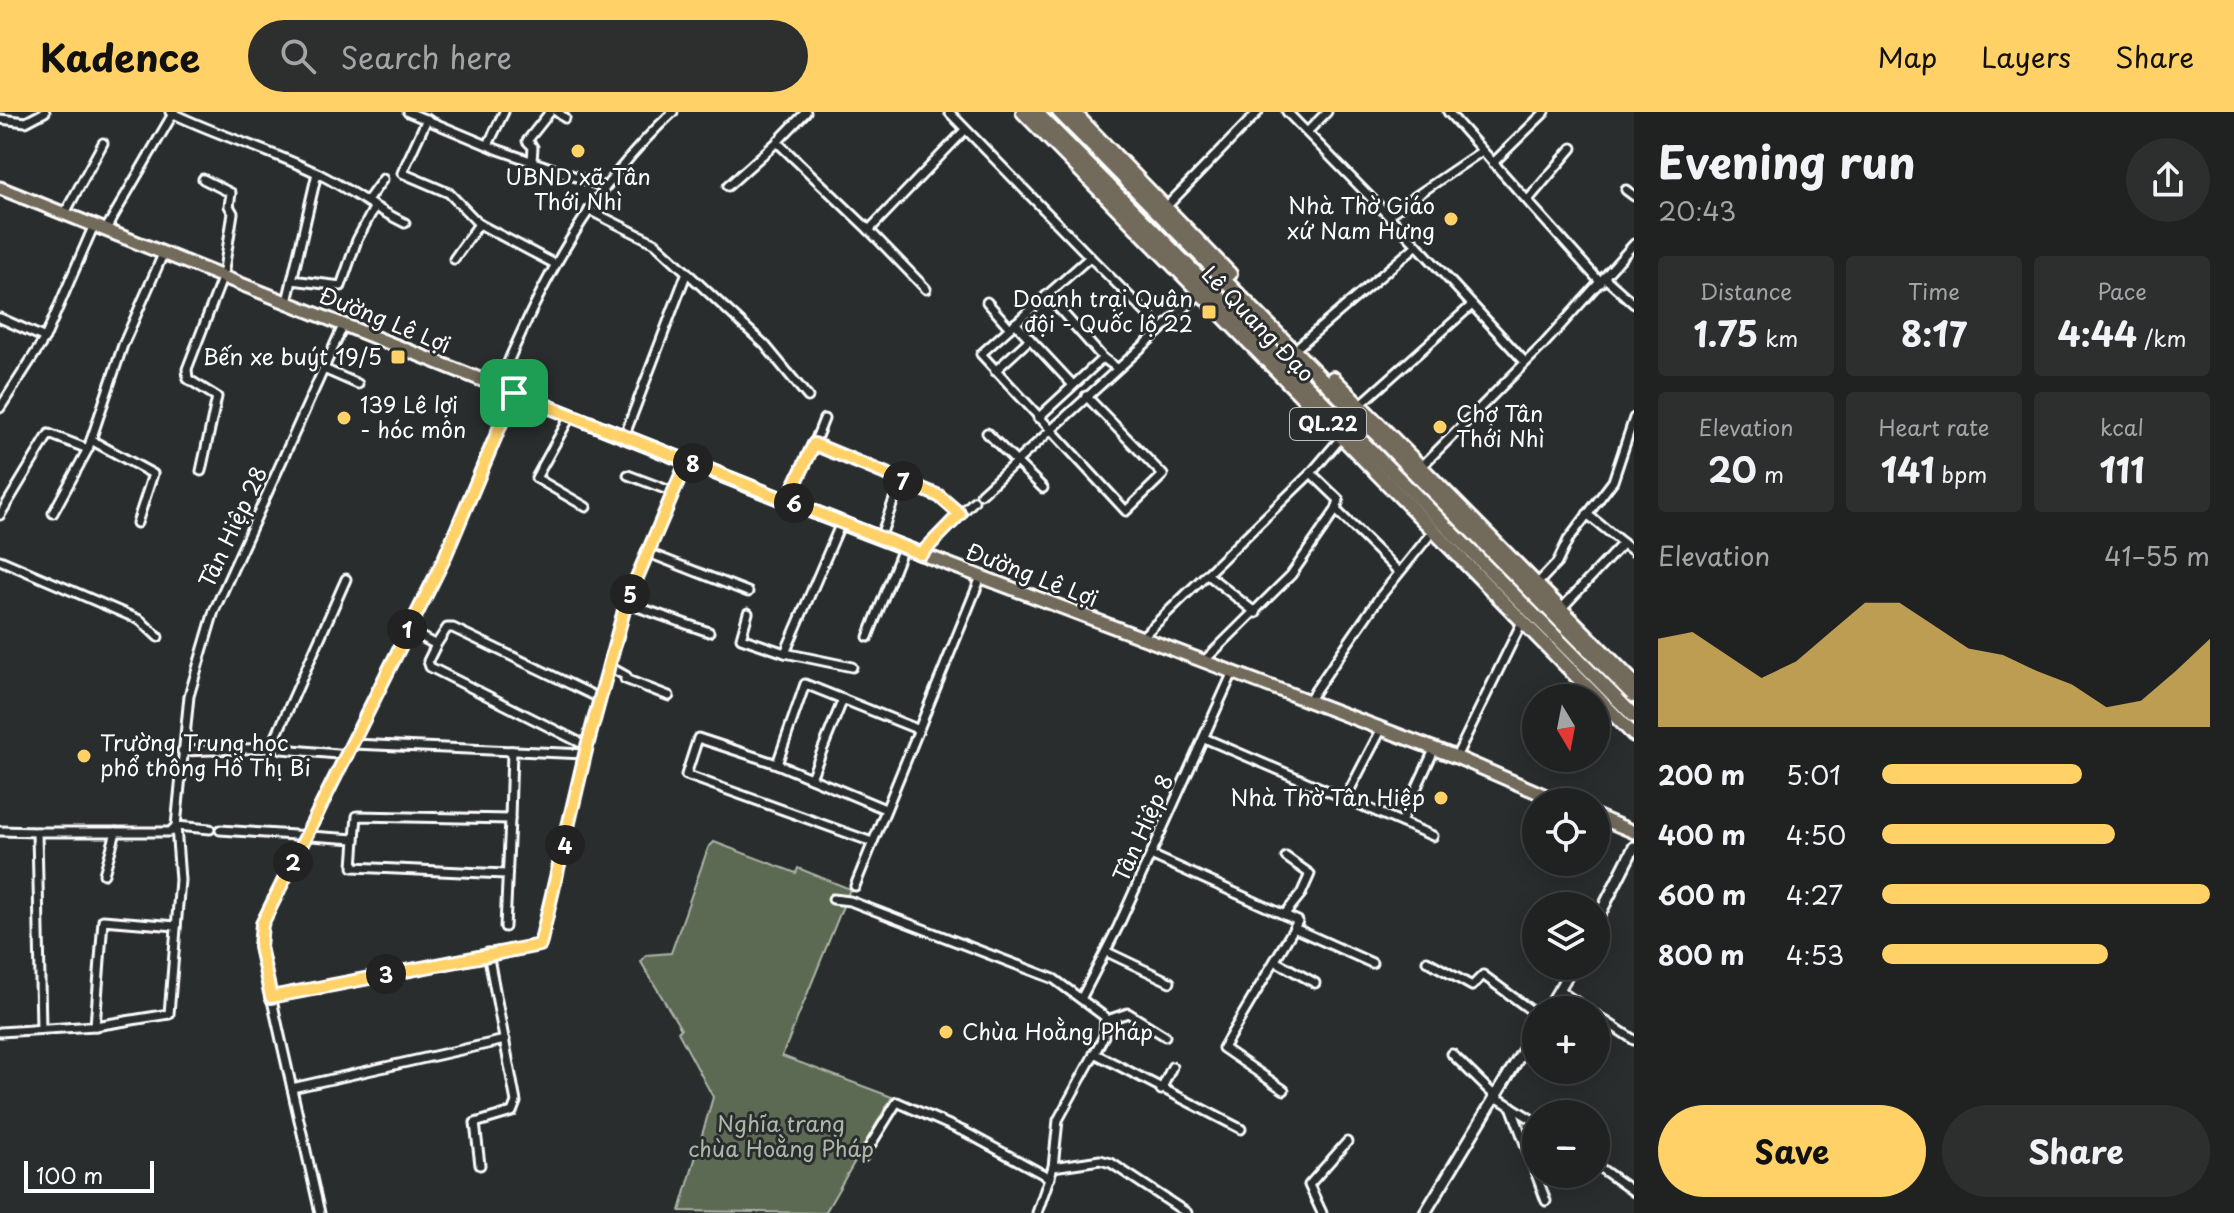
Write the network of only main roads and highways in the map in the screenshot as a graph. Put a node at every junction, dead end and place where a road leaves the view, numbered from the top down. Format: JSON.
{"nodes":[{"id":1,"x":1023,"y":112,"type":"edge"},
{"id":2,"x":1036,"y":112,"type":"edge"},
{"id":3,"x":1059,"y":112,"type":"edge"},
{"id":4,"x":1073,"y":112,"type":"edge"},
{"id":5,"x":0,"y":188,"type":"edge"},
{"id":6,"x":1204,"y":290,"type":"junction"},
{"id":7,"x":1634,"y":683,"type":"edge"},
{"id":8,"x":1634,"y":696,"type":"edge"},
{"id":9,"x":1634,"y":716,"type":"edge"},
{"id":10,"x":1634,"y":735,"type":"edge"},
{"id":11,"x":1528,"y":788,"type":"edge"},
{"id":12,"x":1610,"y":822,"type":"edge"},
{"id":13,"x":1634,"y":832,"type":"edge"}],
"edges":[{"from":1,"to":6,"type":"highway","name":"Lê Quang Đạo","number":"QL.22"},
{"from":2,"to":6,"type":"highway","name":"Lê Quang Đạo","number":"QL.22"},
{"from":3,"to":8,"type":"highway","name":"Lê Quang Đạo","number":"QL.22"},
{"from":4,"to":7,"type":"highway","name":"Lê Quang Đạo","number":"QL.22"},
{"from":5,"to":11,"type":"main road","name":"Đường Lê Lợi"},
{"from":6,"to":9,"type":"highway","name":"Lê Quang Đạo","number":"QL.22"},
{"from":6,"to":10,"type":"highway","name":"Lê Quang Đạo","number":"QL.22"},
{"from":12,"to":13,"type":"main road"}]}
